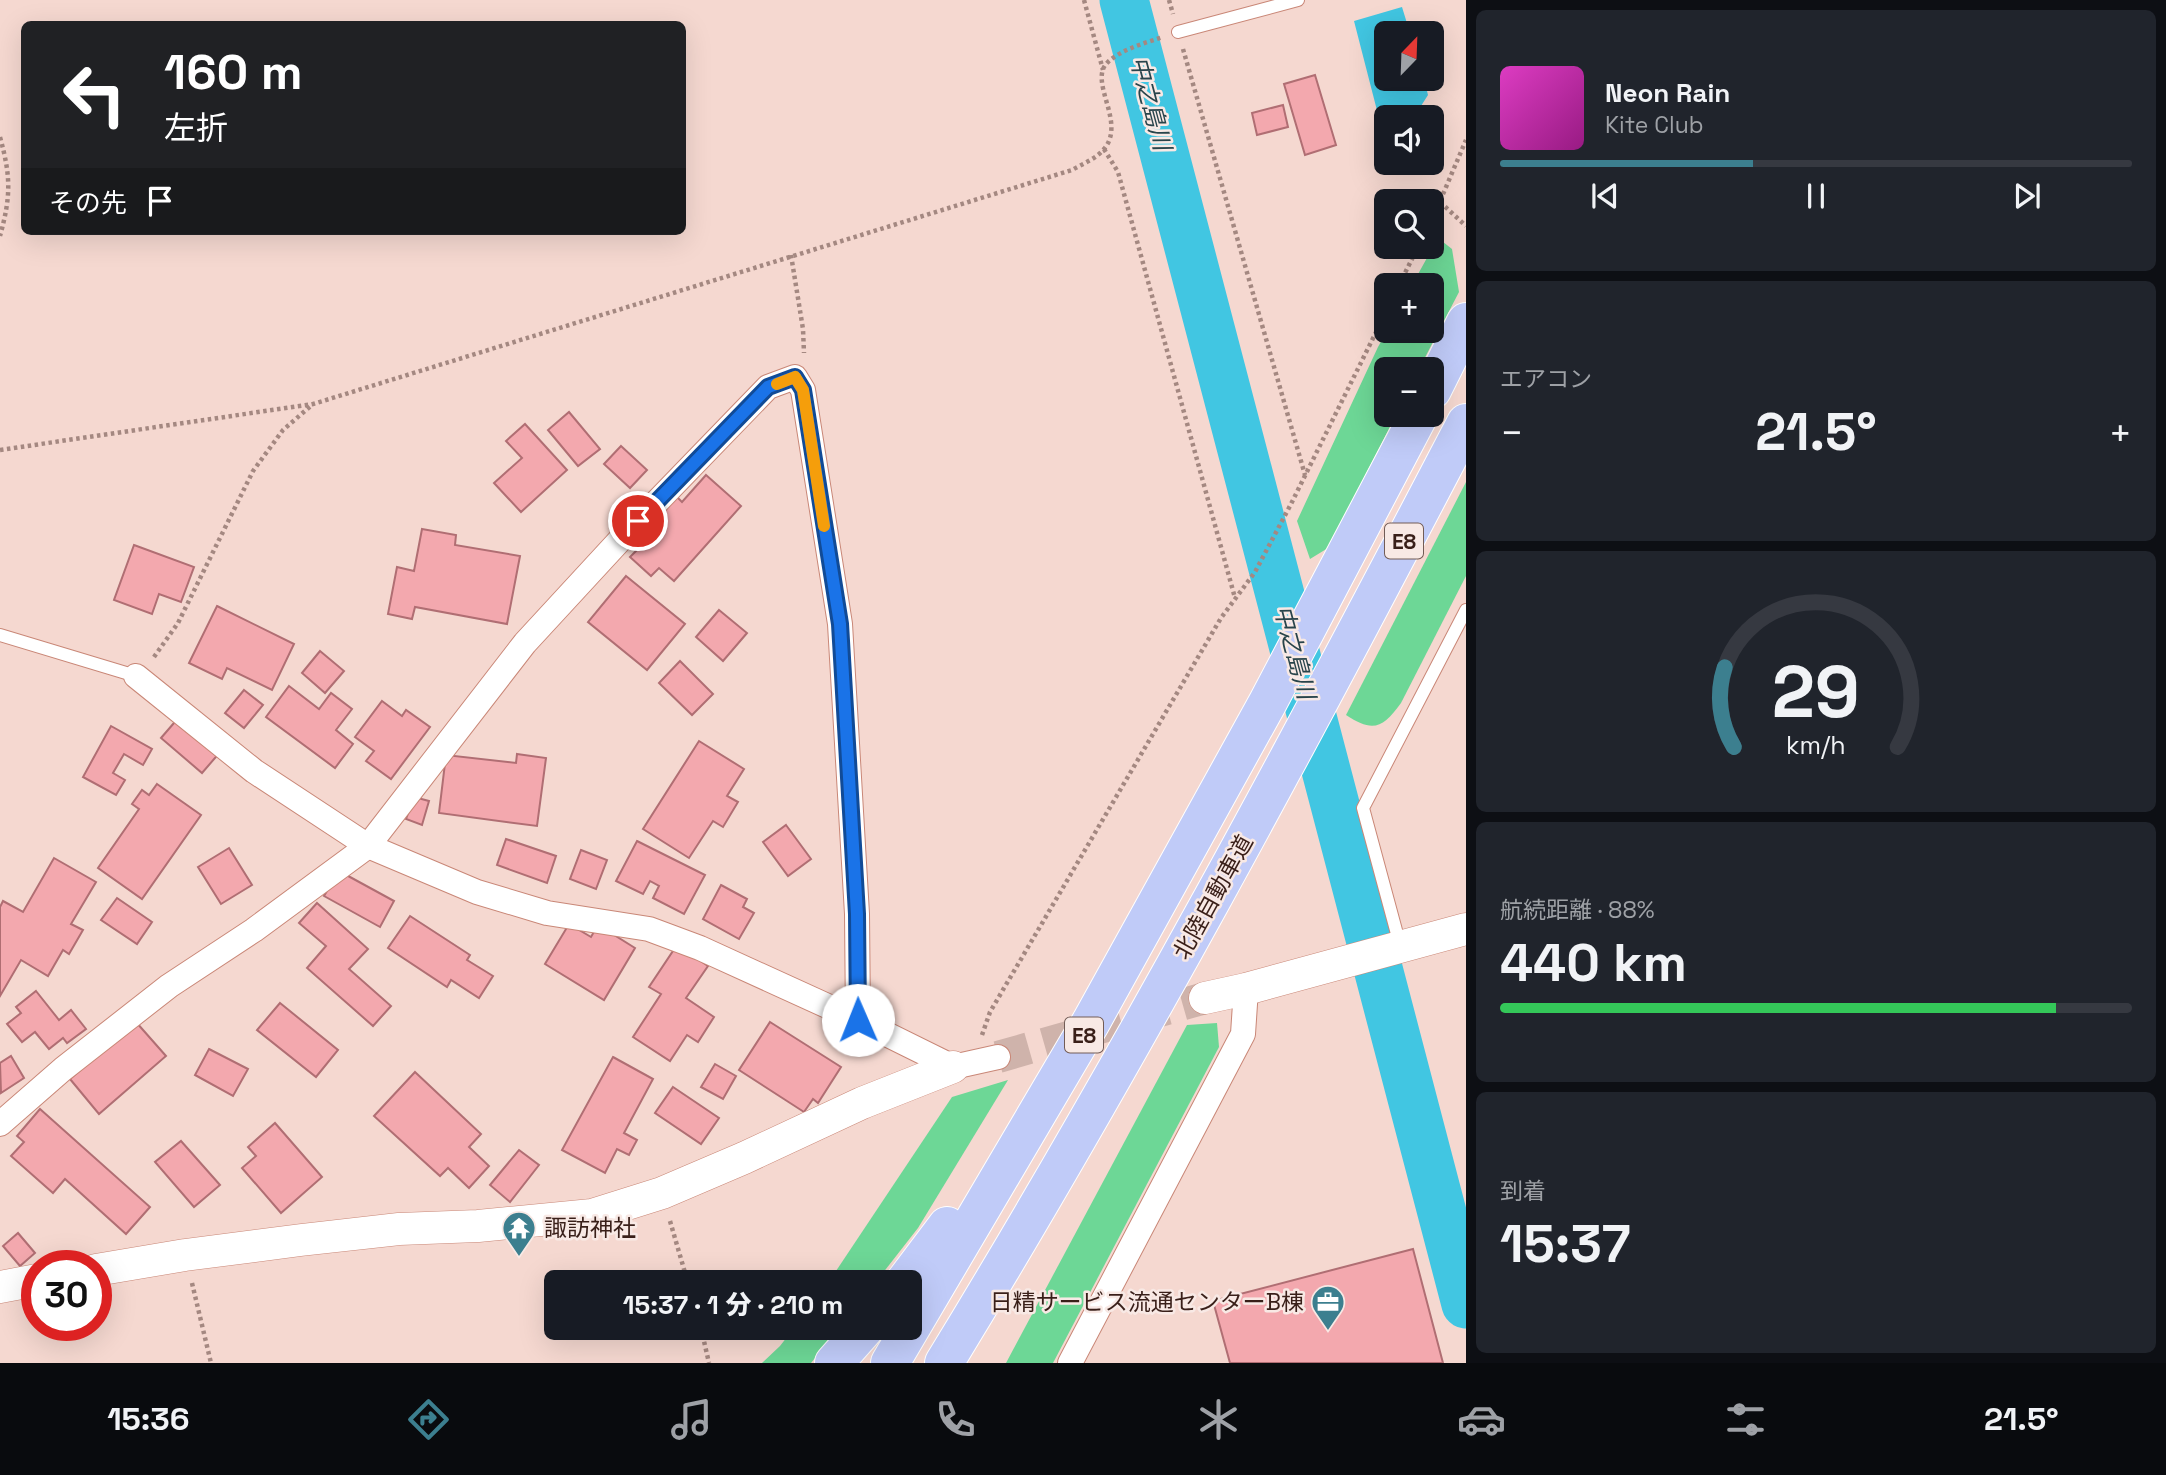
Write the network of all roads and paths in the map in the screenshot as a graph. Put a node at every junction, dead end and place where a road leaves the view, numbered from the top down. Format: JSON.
{"nodes":[{"id":1,"x":1084,"y":0,"type":"edge"},
{"id":2,"x":1169,"y":0,"type":"edge"},
{"id":3,"x":1298,"y":0,"type":"edge"},
{"id":4,"x":1178,"y":32,"type":"junction"},
{"id":5,"x":1147,"y":42,"type":"dead end"},
{"id":6,"x":1103,"y":70,"type":"junction"},
{"id":7,"x":0,"y":137,"type":"edge"},
{"id":8,"x":1466,"y":140,"type":"edge"},
{"id":9,"x":1104,"y":149,"type":"junction"},
{"id":10,"x":1444,"y":192,"type":"edge"},
{"id":11,"x":1444,"y":206,"type":"edge"},
{"id":12,"x":1466,"y":226,"type":"edge"},
{"id":13,"x":0,"y":236,"type":"edge"},
{"id":14,"x":791,"y":255,"type":"junction"},
{"id":15,"x":1466,"y":322,"type":"edge"},
{"id":16,"x":1374,"y":336,"type":"edge"},
{"id":17,"x":1444,"y":366,"type":"edge"},
{"id":18,"x":795,"y":377,"type":"junction"},
{"id":19,"x":313,"y":404,"type":"junction"},
{"id":20,"x":1466,"y":423,"type":"edge"},
{"id":21,"x":1413,"y":427,"type":"edge"},
{"id":22,"x":0,"y":450,"type":"edge"},
{"id":23,"x":1305,"y":476,"type":"junction"},
{"id":24,"x":1235,"y":598,"type":"junction"},
{"id":25,"x":1466,"y":610,"type":"edge"},
{"id":26,"x":0,"y":635,"type":"edge"},
{"id":27,"x":136,"y":676,"type":"junction"},
{"id":28,"x":1268,"y":702,"type":"junction"},
{"id":29,"x":368,"y":846,"type":"junction"},
{"id":30,"x":1466,"y":929,"type":"edge"},
{"id":31,"x":1400,"y":945,"type":"junction"},
{"id":32,"x":1245,"y":989,"type":"junction"},
{"id":33,"x":1205,"y":998,"type":"tunnel mouth"},
{"id":34,"x":858,"y":1020,"type":"junction"},
{"id":35,"x":1131,"y":1045,"type":"junction"},
{"id":36,"x":998,"y":1056,"type":"tunnel mouth"},
{"id":37,"x":963,"y":1065,"type":"junction"},
{"id":38,"x":0,"y":1125,"type":"edge"},
{"id":39,"x":662,"y":1193,"type":"junction"},
{"id":40,"x":185,"y":1255,"type":"junction"},
{"id":41,"x":112,"y":1267,"type":"edge"},
{"id":42,"x":684,"y":1270,"type":"edge"},
{"id":43,"x":914,"y":1270,"type":"edge"},
{"id":44,"x":21,"y":1283,"type":"edge"},
{"id":45,"x":0,"y":1287,"type":"edge"},
{"id":46,"x":704,"y":1340,"type":"edge"},
{"id":47,"x":854,"y":1340,"type":"edge"},
{"id":48,"x":211,"y":1363,"type":"edge"},
{"id":49,"x":709,"y":1363,"type":"edge"},
{"id":50,"x":834,"y":1363,"type":"edge"},
{"id":51,"x":890,"y":1363,"type":"edge"},
{"id":52,"x":944,"y":1363,"type":"edge"},
{"id":53,"x":968,"y":1363,"type":"edge"},
{"id":54,"x":1070,"y":1363,"type":"edge"}],
"edges":[{"from":1,"to":6,"type":"path"},
{"from":2,"to":4,"type":"path"},
{"from":3,"to":4,"type":"lane"},
{"from":4,"to":23,"type":"path"},
{"from":5,"to":6,"type":"path"},
{"from":6,"to":9,"type":"path"},
{"from":7,"to":13,"type":"path"},
{"from":8,"to":10,"type":"path"},
{"from":9,"to":14,"type":"path"},
{"from":9,"to":24,"type":"path"},
{"from":11,"to":12,"type":"path"},
{"from":14,"to":18,"type":"path"},
{"from":14,"to":19,"type":"path"},
{"from":15,"to":17,"type":"highway"},
{"from":16,"to":23,"type":"path"},
{"from":18,"to":29,"type":"street"},
{"from":18,"to":34,"type":"street"},
{"from":19,"to":22,"type":"path"},
{"from":19,"to":27,"type":"path"},
{"from":20,"to":35,"type":"highway","name":"北陸自動車道","number":"E8"},
{"from":21,"to":28,"type":"highway","number":"E8"},
{"from":23,"to":24,"type":"path"},
{"from":24,"to":37,"type":"path"},
{"from":25,"to":31,"type":"lane"},
{"from":26,"to":27,"type":"lane"},
{"from":27,"to":29,"type":"street"},
{"from":28,"to":43,"type":"highway"},
{"from":28,"to":51,"type":"highway","name":"北陸自動車道","number":"E8"},
{"from":29,"to":34,"type":"street"},
{"from":29,"to":38,"type":"street"},
{"from":30,"to":31,"type":"street"},
{"from":31,"to":32,"type":"street"},
{"from":32,"to":33,"type":"street"},
{"from":32,"to":54,"type":"street"},
{"from":34,"to":37,"type":"street"},
{"from":35,"to":52,"type":"highway","name":"北陸自動車道","number":"E8"},
{"from":35,"to":53,"type":"highway"},
{"from":36,"to":37,"type":"street"},
{"from":37,"to":39,"type":"street"},
{"from":39,"to":40,"type":"street"},
{"from":39,"to":42,"type":"path"},
{"from":40,"to":41,"type":"street"},
{"from":40,"to":48,"type":"path"},
{"from":44,"to":45,"type":"street"},
{"from":46,"to":49,"type":"path"},
{"from":47,"to":50,"type":"highway"}]}
